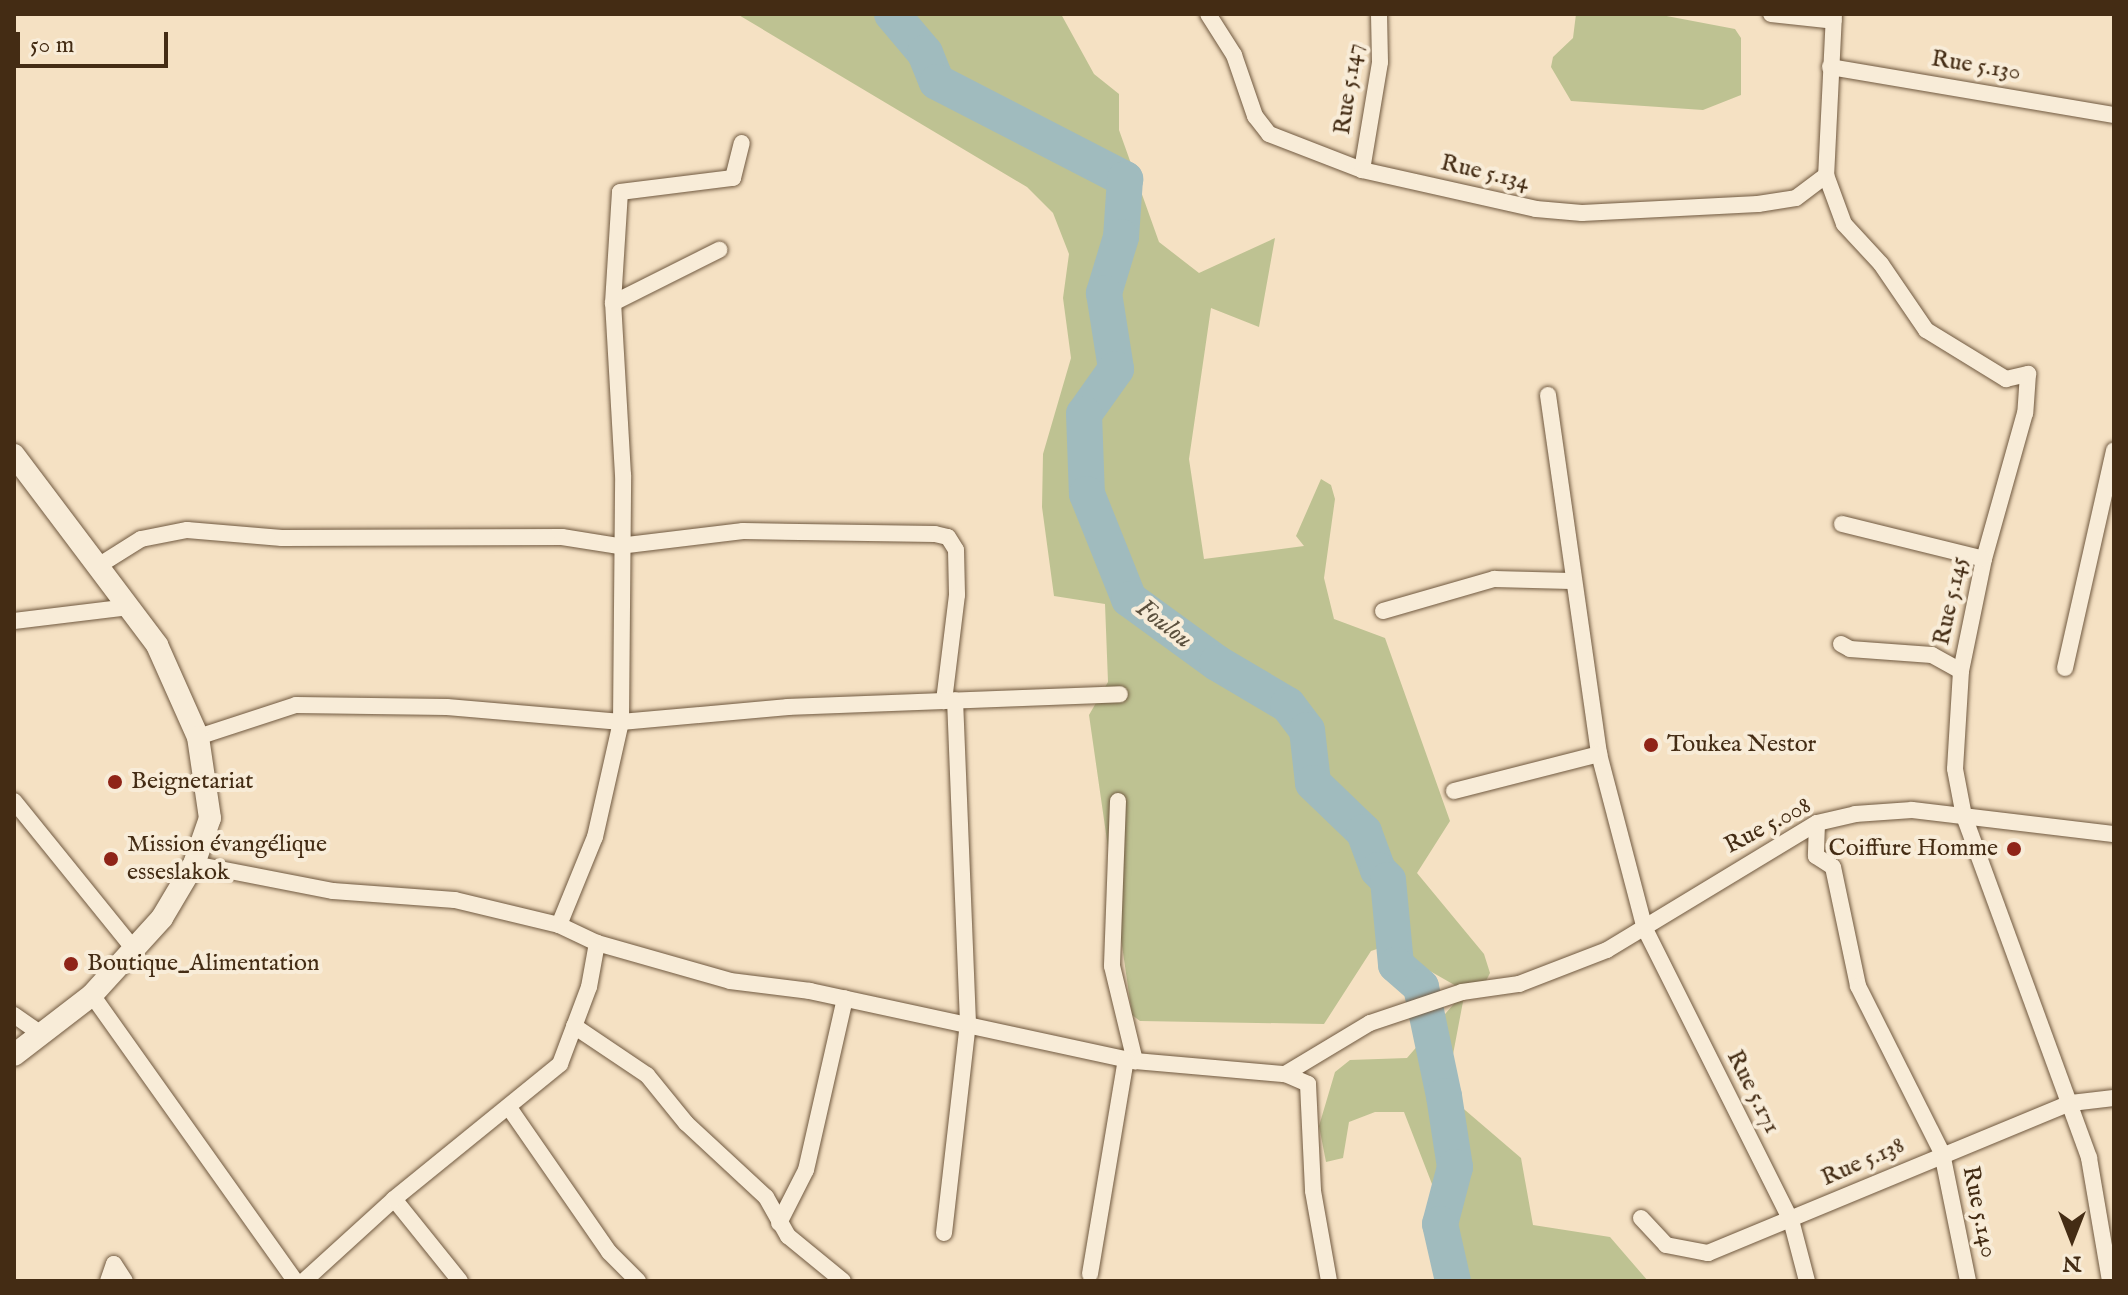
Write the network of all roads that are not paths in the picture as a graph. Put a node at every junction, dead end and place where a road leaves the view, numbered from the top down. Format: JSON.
{"nodes":[{"id":1,"x":1208,"y":14,"type":"edge"},
{"id":2,"x":1379,"y":14,"type":"edge"},
{"id":3,"x":1771,"y":14,"type":"edge"},
{"id":4,"x":1834,"y":17,"type":"edge"},
{"id":5,"x":1830,"y":67,"type":"junction"},
{"id":6,"x":2114,"y":115,"type":"edge"},
{"id":7,"x":742,"y":143,"type":"dead end"},
{"id":8,"x":1362,"y":170,"type":"junction"},
{"id":9,"x":1826,"y":175,"type":"junction"},
{"id":10,"x":719,"y":250,"type":"dead end"},
{"id":11,"x":613,"y":303,"type":"junction"},
{"id":12,"x":1548,"y":395,"type":"dead end"},
{"id":13,"x":2114,"y":450,"type":"edge"},
{"id":14,"x":14,"y":455,"type":"edge"},
{"id":15,"x":1842,"y":524,"type":"dead end"},
{"id":16,"x":619,"y":546,"type":"junction"},
{"id":17,"x":1984,"y":559,"type":"junction"},
{"id":18,"x":98,"y":566,"type":"junction"},
{"id":19,"x":1571,"y":581,"type":"junction"},
{"id":20,"x":129,"y":607,"type":"junction"},
{"id":21,"x":1383,"y":611,"type":"dead end"},
{"id":22,"x":14,"y":621,"type":"edge"},
{"id":23,"x":1841,"y":644,"type":"dead end"},
{"id":24,"x":2065,"y":668,"type":"dead end"},
{"id":25,"x":1961,"y":671,"type":"junction"},
{"id":26,"x":1120,"y":694,"type":"dead end"},
{"id":27,"x":949,"y":700,"type":"junction"},
{"id":28,"x":621,"y":722,"type":"junction"},
{"id":29,"x":198,"y":737,"type":"junction"},
{"id":30,"x":1599,"y":754,"type":"junction"},
{"id":31,"x":1454,"y":791,"type":"dead end"},
{"id":32,"x":14,"y":801,"type":"edge"},
{"id":33,"x":1118,"y":801,"type":"dead end"},
{"id":34,"x":1964,"y":816,"type":"junction"},
{"id":35,"x":1817,"y":823,"type":"junction"},
{"id":36,"x":2114,"y":834,"type":"edge"},
{"id":37,"x":194,"y":864,"type":"junction"},
{"id":38,"x":559,"y":925,"type":"junction"},
{"id":39,"x":1645,"y":929,"type":"junction"},
{"id":40,"x":597,"y":943,"type":"junction"},
{"id":41,"x":134,"y":949,"type":"junction"},
{"id":42,"x":92,"y":995,"type":"junction"},
{"id":43,"x":845,"y":998,"type":"junction"},
{"id":44,"x":14,"y":1015,"type":"edge"},
{"id":45,"x":968,"y":1023,"type":"junction"},
{"id":46,"x":574,"y":1026,"type":"junction"},
{"id":47,"x":40,"y":1033,"type":"junction"},
{"id":48,"x":14,"y":1055,"type":"edge"},
{"id":49,"x":1130,"y":1060,"type":"junction"},
{"id":50,"x":1285,"y":1074,"type":"junction"},
{"id":51,"x":2114,"y":1098,"type":"edge"},
{"id":52,"x":2071,"y":1103,"type":"junction"},
{"id":53,"x":510,"y":1109,"type":"junction"},
{"id":54,"x":1942,"y":1153,"type":"junction"},
{"id":55,"x":394,"y":1199,"type":"junction"},
{"id":56,"x":1641,"y":1218,"type":"dead end"},
{"id":57,"x":1791,"y":1220,"type":"junction"},
{"id":58,"x":779,"y":1223,"type":"junction"},
{"id":59,"x":944,"y":1233,"type":"dead end"},
{"id":60,"x":1090,"y":1274,"type":"dead end"},
{"id":61,"x":108,"y":1281,"type":"edge"},
{"id":62,"x":125,"y":1281,"type":"edge"},
{"id":63,"x":295,"y":1281,"type":"edge"},
{"id":64,"x":304,"y":1281,"type":"edge"},
{"id":65,"x":460,"y":1281,"type":"edge"},
{"id":66,"x":638,"y":1281,"type":"edge"},
{"id":67,"x":843,"y":1281,"type":"edge"},
{"id":68,"x":1329,"y":1281,"type":"edge"},
{"id":69,"x":1807,"y":1281,"type":"edge"},
{"id":70,"x":1968,"y":1281,"type":"edge"},
{"id":71,"x":2110,"y":1281,"type":"edge"}],
"edges":[{"from":1,"to":8,"type":"street","name":"Rue 5.134"},
{"from":2,"to":8,"type":"street","name":"Rue 5.147"},
{"from":3,"to":4,"type":"street"},
{"from":4,"to":5,"type":"street","name":"Rue 5.145"},
{"from":5,"to":6,"type":"street","name":"Rue 5.130"},
{"from":5,"to":9,"type":"street","name":"Rue 5.145"},
{"from":7,"to":11,"type":"street"},
{"from":8,"to":9,"type":"street","name":"Rue 5.134"},
{"from":9,"to":17,"type":"street","name":"Rue 5.145"},
{"from":10,"to":11,"type":"street"},
{"from":11,"to":16,"type":"street"},
{"from":12,"to":19,"type":"street","name":"Rue 5.171"},
{"from":13,"to":24,"type":"street"},
{"from":14,"to":18,"type":"street"},
{"from":15,"to":17,"type":"street"},
{"from":16,"to":18,"type":"street"},
{"from":16,"to":27,"type":"street"},
{"from":16,"to":28,"type":"street"},
{"from":17,"to":25,"type":"street","name":"Rue 5.145"},
{"from":18,"to":20,"type":"street"},
{"from":19,"to":21,"type":"street"},
{"from":19,"to":30,"type":"street","name":"Rue 5.171"},
{"from":20,"to":22,"type":"street"},
{"from":20,"to":29,"type":"street"},
{"from":23,"to":25,"type":"street"},
{"from":25,"to":34,"type":"street","name":"Rue 5.145"},
{"from":26,"to":27,"type":"street"},
{"from":27,"to":28,"type":"street"},
{"from":27,"to":45,"type":"street"},
{"from":28,"to":29,"type":"street"},
{"from":28,"to":38,"type":"street"},
{"from":29,"to":37,"type":"street"},
{"from":30,"to":31,"type":"street"},
{"from":30,"to":39,"type":"street","name":"Rue 5.171"},
{"from":32,"to":41,"type":"street"},
{"from":33,"to":49,"type":"street"},
{"from":34,"to":35,"type":"street","name":"Rue 5.008"},
{"from":34,"to":36,"type":"street","name":"Rue 5.008"},
{"from":34,"to":52,"type":"street","name":"Rue 5.145"},
{"from":35,"to":39,"type":"street","name":"Rue 5.008"},
{"from":35,"to":54,"type":"street","name":"Rue 5.140"},
{"from":37,"to":38,"type":"street"},
{"from":37,"to":41,"type":"street"},
{"from":38,"to":40,"type":"street"},
{"from":39,"to":50,"type":"street","name":"Rue 5.008"},
{"from":39,"to":57,"type":"street","name":"Rue 5.171"},
{"from":40,"to":43,"type":"street"},
{"from":40,"to":46,"type":"street"},
{"from":41,"to":42,"type":"street"},
{"from":42,"to":47,"type":"street"},
{"from":42,"to":63,"type":"street"},
{"from":43,"to":45,"type":"street"},
{"from":43,"to":58,"type":"street"},
{"from":44,"to":47,"type":"street"},
{"from":45,"to":49,"type":"street"},
{"from":45,"to":59,"type":"street"},
{"from":46,"to":53,"type":"street"},
{"from":46,"to":58,"type":"street"},
{"from":47,"to":48,"type":"street"},
{"from":49,"to":50,"type":"street"},
{"from":49,"to":60,"type":"street"},
{"from":50,"to":68,"type":"street"},
{"from":51,"to":52,"type":"street","name":"Rue 5.138"},
{"from":52,"to":54,"type":"street","name":"Rue 5.138"},
{"from":52,"to":71,"type":"street","name":"Rue 5.145"},
{"from":53,"to":55,"type":"street"},
{"from":53,"to":66,"type":"street"},
{"from":54,"to":57,"type":"street","name":"Rue 5.138"},
{"from":54,"to":70,"type":"street","name":"Rue 5.140"},
{"from":55,"to":64,"type":"street"},
{"from":55,"to":65,"type":"street"},
{"from":56,"to":57,"type":"street","name":"Rue 5.138"},
{"from":57,"to":69,"type":"street","name":"Rue 5.171"},
{"from":58,"to":67,"type":"street"},
{"from":61,"to":62,"type":"street"}]}
